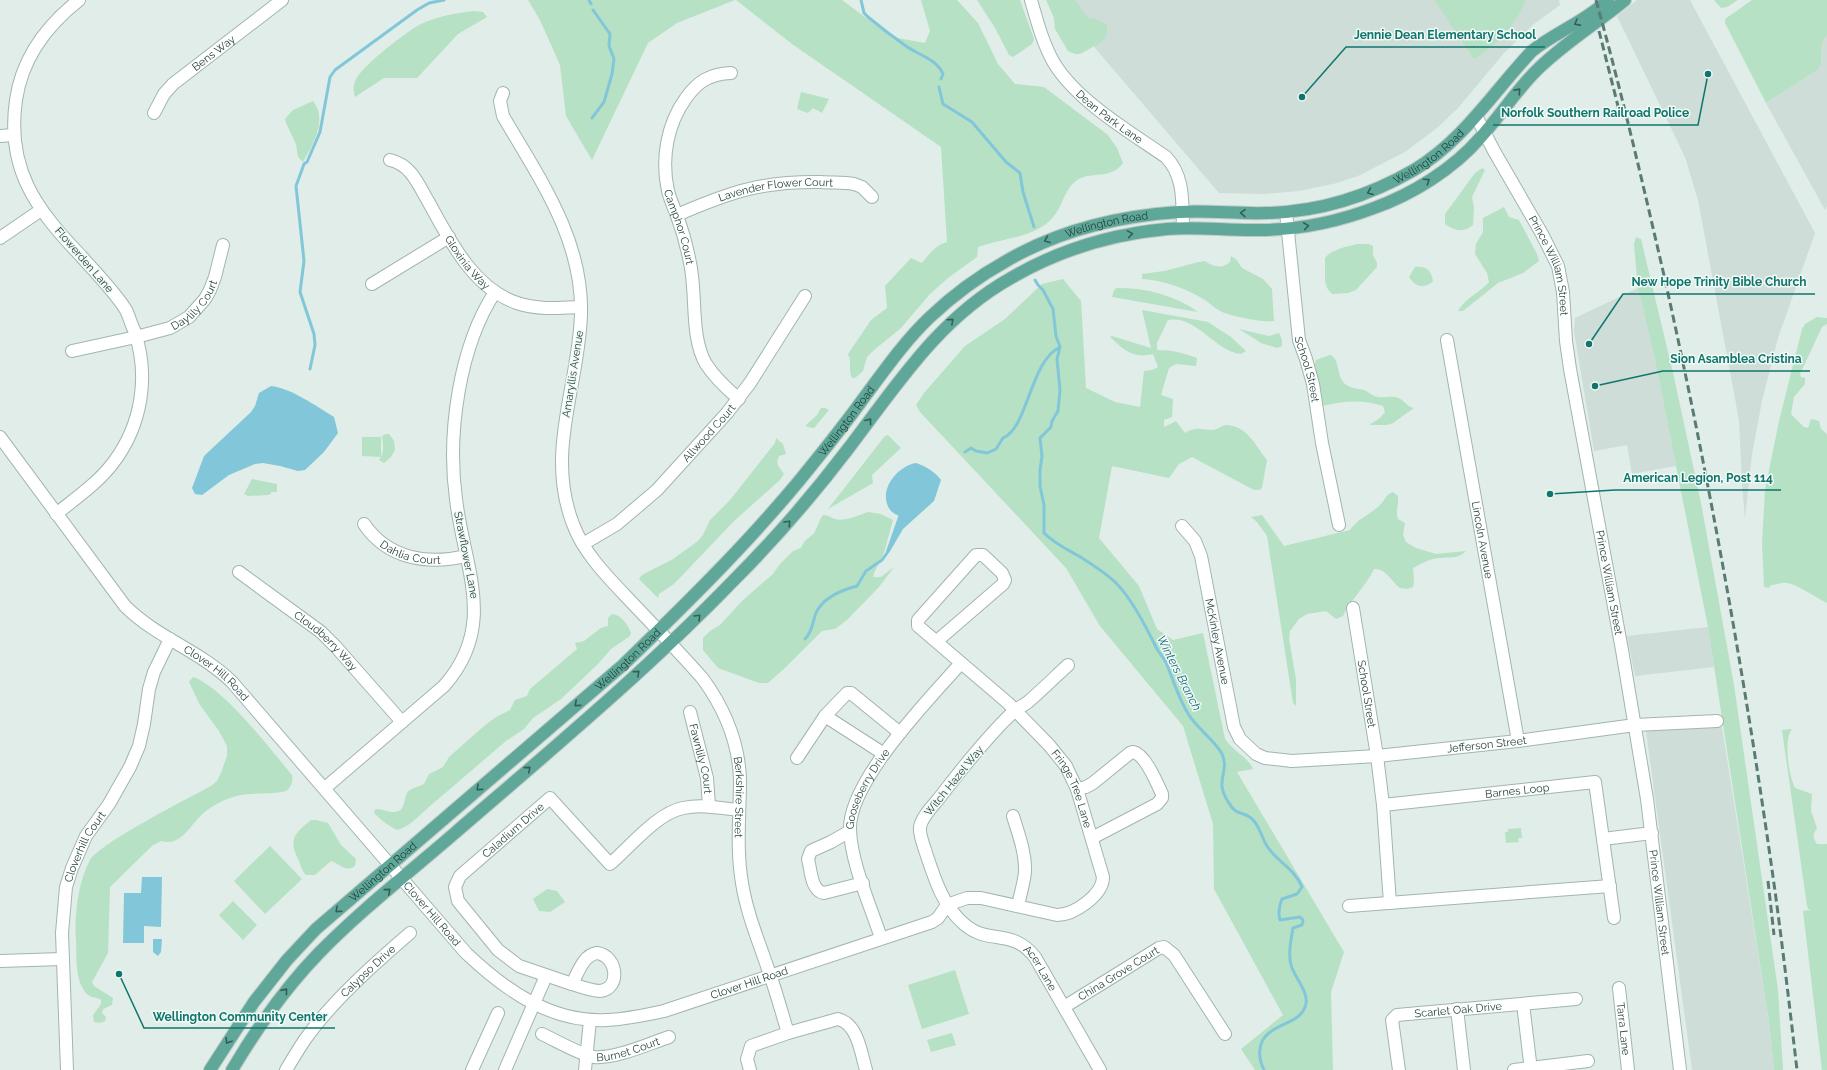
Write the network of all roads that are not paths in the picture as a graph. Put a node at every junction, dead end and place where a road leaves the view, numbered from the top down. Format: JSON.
{"nodes":[{"id":1,"x":79,"y":0,"type":"edge"},
{"id":2,"x":282,"y":0,"type":"edge"},
{"id":3,"x":1031,"y":0,"type":"edge"},
{"id":4,"x":1608,"y":0,"type":"edge"},
{"id":5,"x":1625,"y":0,"type":"edge"},
{"id":6,"x":731,"y":73,"type":"dead end"},
{"id":7,"x":503,"y":93,"type":"dead end"},
{"id":8,"x":154,"y":113,"type":"dead end"},
{"id":9,"x":1476,"y":116,"type":"junction"},
{"id":10,"x":1484,"y":134,"type":"junction"},
{"id":11,"x":13,"y":135,"type":"junction"},
{"id":12,"x":0,"y":136,"type":"edge"},
{"id":13,"x":390,"y":160,"type":"dead end"},
{"id":14,"x":872,"y":197,"type":"dead end"},
{"id":15,"x":41,"y":210,"type":"junction"},
{"id":16,"x":1182,"y":211,"type":"junction"},
{"id":17,"x":1286,"y":212,"type":"junction"},
{"id":18,"x":677,"y":215,"type":"junction"},
{"id":19,"x":1183,"y":228,"type":"junction"},
{"id":20,"x":1288,"y":228,"type":"junction"},
{"id":21,"x":449,"y":237,"type":"junction"},
{"id":22,"x":0,"y":238,"type":"edge"},
{"id":23,"x":223,"y":245,"type":"dead end"},
{"id":24,"x":372,"y":284,"type":"dead end"},
{"id":25,"x":495,"y":292,"type":"junction"},
{"id":26,"x":805,"y":296,"type":"dead end"},
{"id":27,"x":581,"y":307,"type":"junction"},
{"id":28,"x":136,"y":337,"type":"junction"},
{"id":29,"x":1447,"y":340,"type":"dead end"},
{"id":30,"x":72,"y":350,"type":"dead end"},
{"id":31,"x":739,"y":399,"type":"junction"},
{"id":32,"x":0,"y":437,"type":"edge"},
{"id":33,"x":56,"y":514,"type":"junction"},
{"id":34,"x":364,"y":524,"type":"dead end"},
{"id":35,"x":1339,"y":525,"type":"dead end"},
{"id":36,"x":1182,"y":526,"type":"dead end"},
{"id":37,"x":583,"y":544,"type":"junction"},
{"id":38,"x":466,"y":556,"type":"junction"},
{"id":39,"x":238,"y":572,"type":"dead end"},
{"id":40,"x":1353,"y":608,"type":"dead end"},
{"id":41,"x":664,"y":638,"type":"junction"},
{"id":42,"x":170,"y":639,"type":"junction"},
{"id":43,"x":937,"y":641,"type":"junction"},
{"id":44,"x":961,"y":663,"type":"junction"},
{"id":45,"x":1068,"y":665,"type":"dead end"},
{"id":46,"x":1014,"y":710,"type":"junction"},
{"id":47,"x":690,"y":712,"type":"dead end"},
{"id":48,"x":825,"y":716,"type":"junction"},
{"id":49,"x":1717,"y":721,"type":"dead end"},
{"id":50,"x":402,"y":722,"type":"junction"},
{"id":51,"x":1635,"y":725,"type":"junction"},
{"id":52,"x":900,"y":734,"type":"junction"},
{"id":53,"x":1518,"y":741,"type":"junction"},
{"id":54,"x":884,"y":754,"type":"junction"},
{"id":55,"x":1256,"y":754,"type":"joint"},
{"id":56,"x":1377,"y":756,"type":"junction"},
{"id":57,"x":797,"y":758,"type":"dead end"},
{"id":58,"x":325,"y":788,"type":"junction"},
{"id":59,"x":1077,"y":789,"type":"junction"},
{"id":60,"x":1383,"y":805,"type":"junction"},
{"id":61,"x":709,"y":806,"type":"junction"},
{"id":62,"x":739,"y":810,"type":"junction"},
{"id":63,"x":1014,"y":816,"type":"dead end"},
{"id":64,"x":850,"y":831,"type":"junction"},
{"id":65,"x":1652,"y":833,"type":"junction"},
{"id":66,"x":1092,"y":838,"type":"junction"},
{"id":67,"x":1603,"y":839,"type":"junction"},
{"id":68,"x":391,"y":864,"type":"junction"},
{"id":69,"x":403,"y":878,"type":"junction"},
{"id":70,"x":863,"y":883,"type":"junction"},
{"id":71,"x":1610,"y":886,"type":"junction"},
{"id":72,"x":1390,"y":903,"type":"junction"},
{"id":73,"x":948,"y":905,"type":"junction"},
{"id":74,"x":1018,"y":906,"type":"junction"},
{"id":75,"x":1349,"y":906,"type":"dead end"},
{"id":76,"x":1614,"y":918,"type":"dead end"},
{"id":77,"x":410,"y":933,"type":"dead end"},
{"id":78,"x":881,"y":938,"type":"junction"},
{"id":79,"x":62,"y":959,"type":"junction"},
{"id":80,"x":0,"y":961,"type":"edge"},
{"id":81,"x":770,"y":975,"type":"junction"},
{"id":82,"x":546,"y":976,"type":"junction"},
{"id":83,"x":572,"y":984,"type":"dead end"},
{"id":84,"x":1619,"y":988,"type":"dead end"},
{"id":85,"x":1576,"y":999,"type":"dead end"},
{"id":86,"x":534,"y":1004,"type":"junction"},
{"id":87,"x":1523,"y":1004,"type":"junction"},
{"id":88,"x":1064,"y":1007,"type":"junction"},
{"id":89,"x":1457,"y":1009,"type":"junction"},
{"id":90,"x":498,"y":1013,"type":"dead end"},
{"id":91,"x":590,"y":1020,"type":"junction"},
{"id":92,"x":788,"y":1033,"type":"junction"},
{"id":93,"x":542,"y":1034,"type":"dead end"},
{"id":94,"x":1225,"y":1034,"type":"dead end"},
{"id":95,"x":669,"y":1037,"type":"dead end"},
{"id":96,"x":586,"y":1054,"type":"junction"},
{"id":97,"x":1588,"y":1061,"type":"dead end"},
{"id":98,"x":1531,"y":1069,"type":"edge"},
{"id":99,"x":67,"y":1070,"type":"edge"},
{"id":100,"x":210,"y":1070,"type":"edge"},
{"id":101,"x":232,"y":1070,"type":"edge"},
{"id":102,"x":286,"y":1070,"type":"edge"},
{"id":103,"x":472,"y":1070,"type":"edge"},
{"id":104,"x":505,"y":1070,"type":"edge"},
{"id":105,"x":585,"y":1070,"type":"edge"},
{"id":106,"x":750,"y":1070,"type":"edge"},
{"id":107,"x":866,"y":1070,"type":"edge"},
{"id":108,"x":1100,"y":1070,"type":"edge"},
{"id":109,"x":1399,"y":1070,"type":"edge"},
{"id":110,"x":1464,"y":1070,"type":"edge"},
{"id":111,"x":1514,"y":1070,"type":"edge"},
{"id":112,"x":1628,"y":1070,"type":"edge"},
{"id":113,"x":1680,"y":1070,"type":"edge"}],
"edges":[{"from":1,"to":11,"type":"street","name":"Flowerden Lane"},
{"from":2,"to":8,"type":"street","name":"Bens Way"},
{"from":3,"to":16,"type":"street","name":"Dean Park Lane"},
{"from":4,"to":9,"type":"main road","name":"Wellington Road","one_way":true},
{"from":10,"to":5,"type":"main road","name":"Wellington Road","one_way":true},
{"from":6,"to":18,"type":"street","name":"Camphor Court"},
{"from":7,"to":27,"type":"street","name":"Amaryllis Avenue"},
{"from":9,"to":10,"type":"street","name":"Prince William Street"},
{"from":9,"to":17,"type":"main road","name":"Wellington Road","one_way":true},
{"from":20,"to":10,"type":"main road","name":"Wellington Road","one_way":true},
{"from":10,"to":51,"type":"street","name":"Prince William Street"},
{"from":11,"to":12,"type":"street"},
{"from":11,"to":15,"type":"street","name":"Flowerden Lane"},
{"from":13,"to":21,"type":"street","name":"Gloxinia Way"},
{"from":14,"to":18,"type":"street","name":"Lavender Flower Court"},
{"from":15,"to":22,"type":"street"},
{"from":15,"to":28,"type":"street","name":"Flowerden Lane"},
{"from":17,"to":16,"type":"main road","name":"Wellington Road","one_way":true},
{"from":16,"to":19,"type":"street","name":"Dean Park Lane"},
{"from":16,"to":41,"type":"main road","name":"Wellington Road","one_way":true},
{"from":17,"to":20,"type":"street","name":"School Street"},
{"from":18,"to":31,"type":"street","name":"Camphor Court"},
{"from":19,"to":20,"type":"main road","name":"Wellington Road"},
{"from":41,"to":19,"type":"main road","name":"Wellington Road","one_way":true},
{"from":20,"to":35,"type":"street","name":"School Street"},
{"from":21,"to":24,"type":"street"},
{"from":21,"to":25,"type":"street","name":"Gloxinia Way"},
{"from":23,"to":28,"type":"street","name":"Daylily Court"},
{"from":25,"to":27,"type":"street","name":"Gloxinia Way"},
{"from":25,"to":38,"type":"street","name":"Strawflower Lane"},
{"from":26,"to":31,"type":"street","name":"Allwood Court"},
{"from":27,"to":37,"type":"street","name":"Amaryllis Avenue"},
{"from":28,"to":30,"type":"street","name":"Daylily Court"},
{"from":28,"to":33,"type":"street","name":"Flowerden Lane"},
{"from":29,"to":53,"type":"street","name":"Lincoln Avenue"},
{"from":31,"to":37,"type":"street","name":"Allwood Court"},
{"from":32,"to":33,"type":"street","name":"Clover Hill Road"},
{"from":33,"to":42,"type":"street","name":"Clover Hill Road"},
{"from":34,"to":38,"type":"street","name":"Dahlia Court"},
{"from":36,"to":55,"type":"street","name":"McKinley Avenue"},
{"from":37,"to":41,"type":"street","name":"Amaryllis Avenue"},
{"from":38,"to":50,"type":"street","name":"Strawflower Lane"},
{"from":39,"to":50,"type":"street","name":"Cloudberry Way"},
{"from":40,"to":56,"type":"street","name":"School Street"},
{"from":41,"to":62,"type":"street","name":"Berkshire Street"},
{"from":41,"to":68,"type":"main road","name":"Wellington Road","one_way":true},
{"from":69,"to":41,"type":"main road","name":"Wellington Road","one_way":true},
{"from":42,"to":58,"type":"street","name":"Clover Hill Road"},
{"from":42,"to":79,"type":"street","name":"Cloverhill Court"},
{"from":43,"to":43,"type":"street","name":"Fringe Tree Lane"},
{"from":43,"to":44,"type":"street","name":"Fringe Tree Lane"},
{"from":44,"to":46,"type":"street","name":"Fringe Tree Lane"},
{"from":44,"to":52,"type":"street","name":"Gooseberry Drive"},
{"from":45,"to":46,"type":"street","name":"Witch Hazel Way"},
{"from":46,"to":59,"type":"street","name":"Fringe Tree Lane"},
{"from":46,"to":73,"type":"street","name":"Witch Hazel Way"},
{"from":47,"to":61,"type":"street","name":"Fawnlily Court"},
{"from":48,"to":52,"type":"street"},
{"from":48,"to":54,"type":"street"},
{"from":48,"to":57,"type":"street"},
{"from":49,"to":51,"type":"street","name":"Jefferson Street"},
{"from":50,"to":58,"type":"street","name":"Strawflower Lane"},
{"from":51,"to":53,"type":"street","name":"Jefferson Street"},
{"from":51,"to":65,"type":"street","name":"Prince William Street"},
{"from":52,"to":54,"type":"street","name":"Gooseberry Drive"},
{"from":53,"to":56,"type":"street","name":"Jefferson Street"},
{"from":54,"to":64,"type":"street","name":"Gooseberry Drive"},
{"from":55,"to":56,"type":"street","name":"Jefferson Street"},
{"from":56,"to":60,"type":"street"},
{"from":58,"to":68,"type":"street","name":"Clover Hill Road"},
{"from":59,"to":66,"type":"street","name":"Fringe Tree Lane"},
{"from":59,"to":66,"type":"street"},
{"from":60,"to":67,"type":"street","name":"Barnes Loop"},
{"from":60,"to":72,"type":"street"},
{"from":61,"to":62,"type":"street","name":"Caladium Drive"},
{"from":61,"to":82,"type":"street","name":"Caladium Drive"},
{"from":62,"to":81,"type":"street","name":"Berkshire Street"},
{"from":63,"to":74,"type":"street"},
{"from":64,"to":70,"type":"street","name":"Gooseberry Drive"},
{"from":64,"to":70,"type":"street"},
{"from":65,"to":67,"type":"street"},
{"from":65,"to":113,"type":"street","name":"Prince William Street"},
{"from":66,"to":74,"type":"street","name":"Fringe Tree Lane"},
{"from":67,"to":71,"type":"street","name":"Barnes Loop"},
{"from":68,"to":69,"type":"street","name":"Clover Hill Road"},
{"from":68,"to":100,"type":"main road","name":"Wellington Road","one_way":true},
{"from":69,"to":86,"type":"street","name":"Clover Hill Road"},
{"from":101,"to":69,"type":"main road","name":"Wellington Road","one_way":true},
{"from":70,"to":78,"type":"street","name":"Gooseberry Drive"},
{"from":71,"to":72,"type":"street"},
{"from":71,"to":76,"type":"street","name":"Barnes Loop"},
{"from":72,"to":75,"type":"street"},
{"from":73,"to":74,"type":"street","name":"Fringe Tree Lane"},
{"from":73,"to":78,"type":"street","name":"Clover Hill Road"},
{"from":73,"to":88,"type":"street","name":"Acer Lane"},
{"from":77,"to":102,"type":"street","name":"Calypso Drive"},
{"from":78,"to":81,"type":"street","name":"Clover Hill Road"},
{"from":79,"to":80,"type":"street"},
{"from":79,"to":99,"type":"street","name":"Cloverhill Court"},
{"from":81,"to":91,"type":"street","name":"Clover Hill Road"},
{"from":81,"to":92,"type":"street","name":"Berkshire Street"},
{"from":82,"to":83,"type":"street","name":"Caladium Drive"},
{"from":82,"to":86,"type":"street"},
{"from":84,"to":112,"type":"street","name":"Tarra Lane"},
{"from":85,"to":87,"type":"street","name":"Scarlet Oak Drive"},
{"from":86,"to":91,"type":"street","name":"Clover Hill Road"},
{"from":86,"to":104,"type":"street"},
{"from":87,"to":89,"type":"street","name":"Scarlet Oak Drive"},
{"from":87,"to":98,"type":"street"},
{"from":88,"to":94,"type":"street","name":"China Grove Court"},
{"from":88,"to":108,"type":"street","name":"Acer Lane"},
{"from":89,"to":109,"type":"street","name":"Scarlet Oak Drive"},
{"from":89,"to":110,"type":"street"},
{"from":90,"to":103,"type":"street"},
{"from":91,"to":96,"type":"street"},
{"from":92,"to":106,"type":"street"},
{"from":92,"to":107,"type":"street"},
{"from":93,"to":96,"type":"street","name":"Burnet Court"},
{"from":95,"to":96,"type":"street","name":"Burnet Court"},
{"from":96,"to":105,"type":"street"},
{"from":97,"to":98,"type":"street"},
{"from":98,"to":111,"type":"street"}]}
